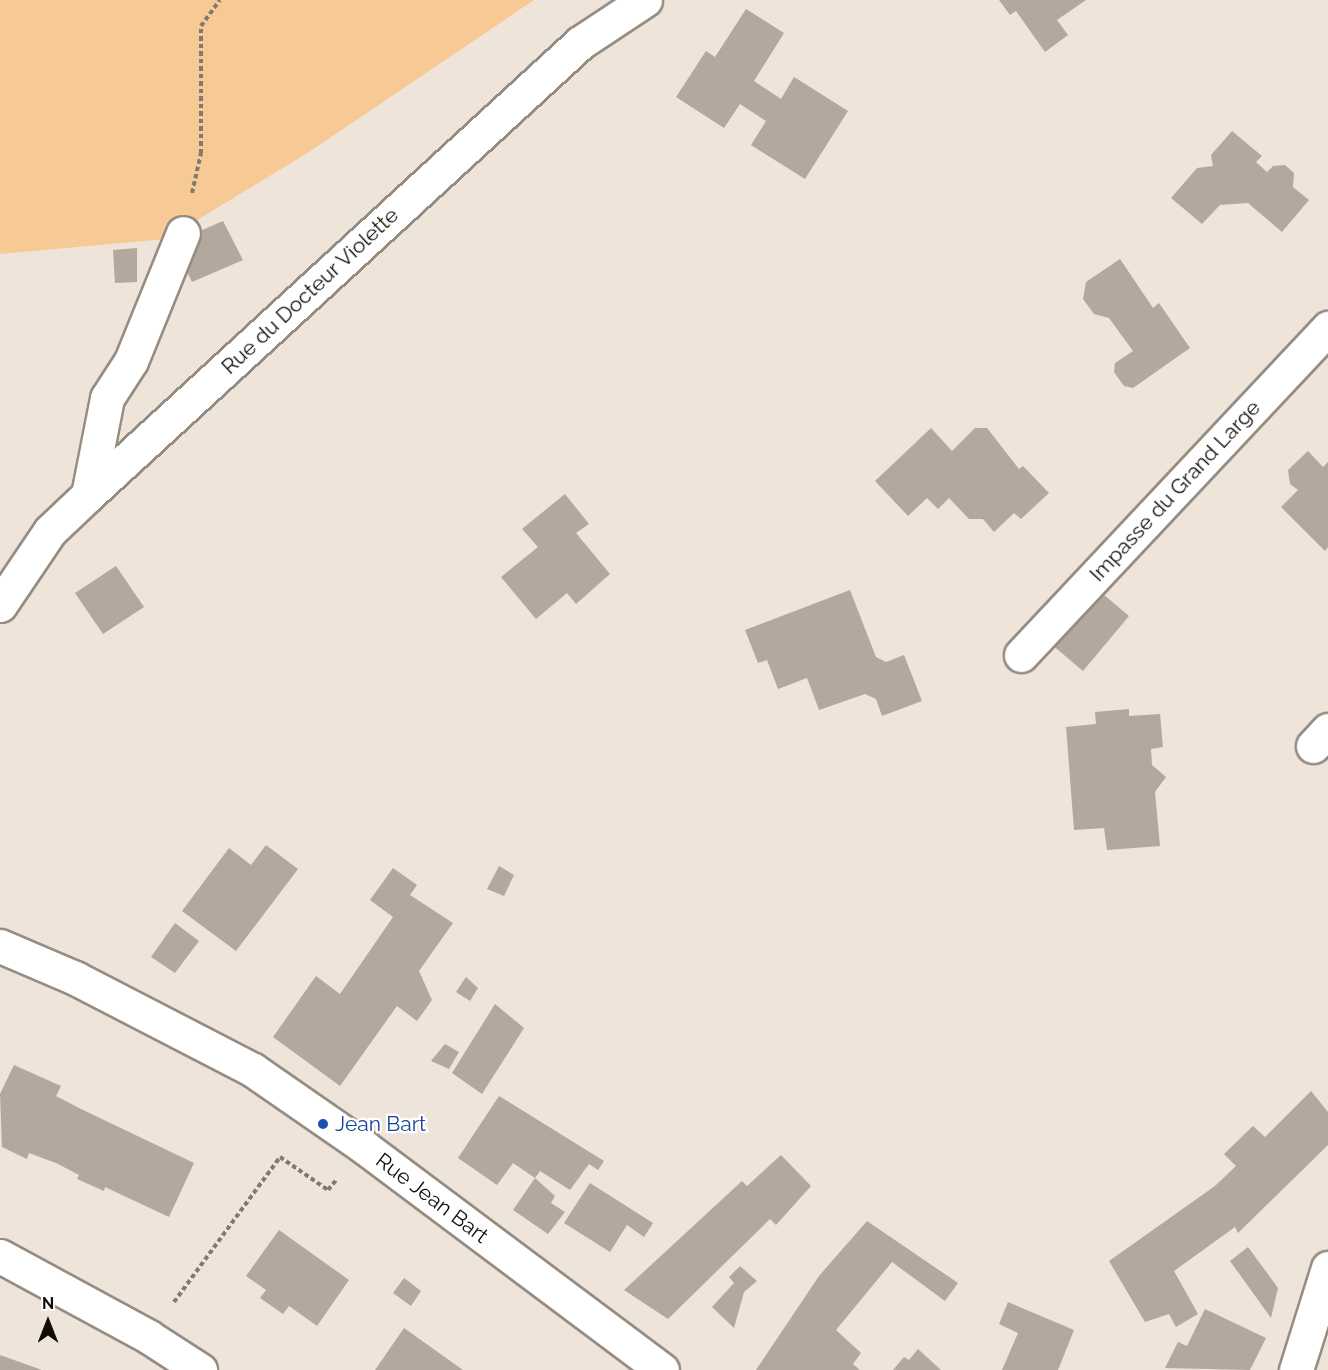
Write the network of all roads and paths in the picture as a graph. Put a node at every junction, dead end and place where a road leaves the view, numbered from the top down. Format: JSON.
{"nodes":[{"id":1,"x":220,"y":0,"type":"edge"},
{"id":2,"x":645,"y":0,"type":"edge"},
{"id":3,"x":183,"y":233,"type":"joint"},
{"id":4,"x":1328,"y":328,"type":"edge"},
{"id":5,"x":88,"y":495,"type":"junction"},
{"id":6,"x":0,"y":605,"type":"edge"},
{"id":7,"x":1021,"y":655,"type":"dead end"},
{"id":8,"x":0,"y":946,"type":"edge"},
{"id":9,"x":280,"y":1157,"type":"dead end"},
{"id":10,"x":0,"y":1256,"type":"edge"},
{"id":11,"x":1328,"y":1268,"type":"edge"},
{"id":12,"x":149,"y":1337,"type":"junction"},
{"id":13,"x":200,"y":1370,"type":"edge"},
{"id":14,"x":662,"y":1370,"type":"edge"},
{"id":15,"x":1296,"y":1370,"type":"edge"}],
"edges":[{"from":1,"to":3,"type":"path"},
{"from":2,"to":5,"type":"street","name":"Rue du Docteur Violette"},
{"from":3,"to":5,"type":"street"},
{"from":4,"to":7,"type":"street","name":"Impasse du Grand Large"},
{"from":5,"to":6,"type":"street","name":"Rue du Docteur Violette"},
{"from":8,"to":14,"type":"street","name":"Rue Jean Bart"},
{"from":9,"to":12,"type":"path"},
{"from":10,"to":12,"type":"street"},
{"from":11,"to":15,"type":"street"},
{"from":12,"to":13,"type":"street"}]}
